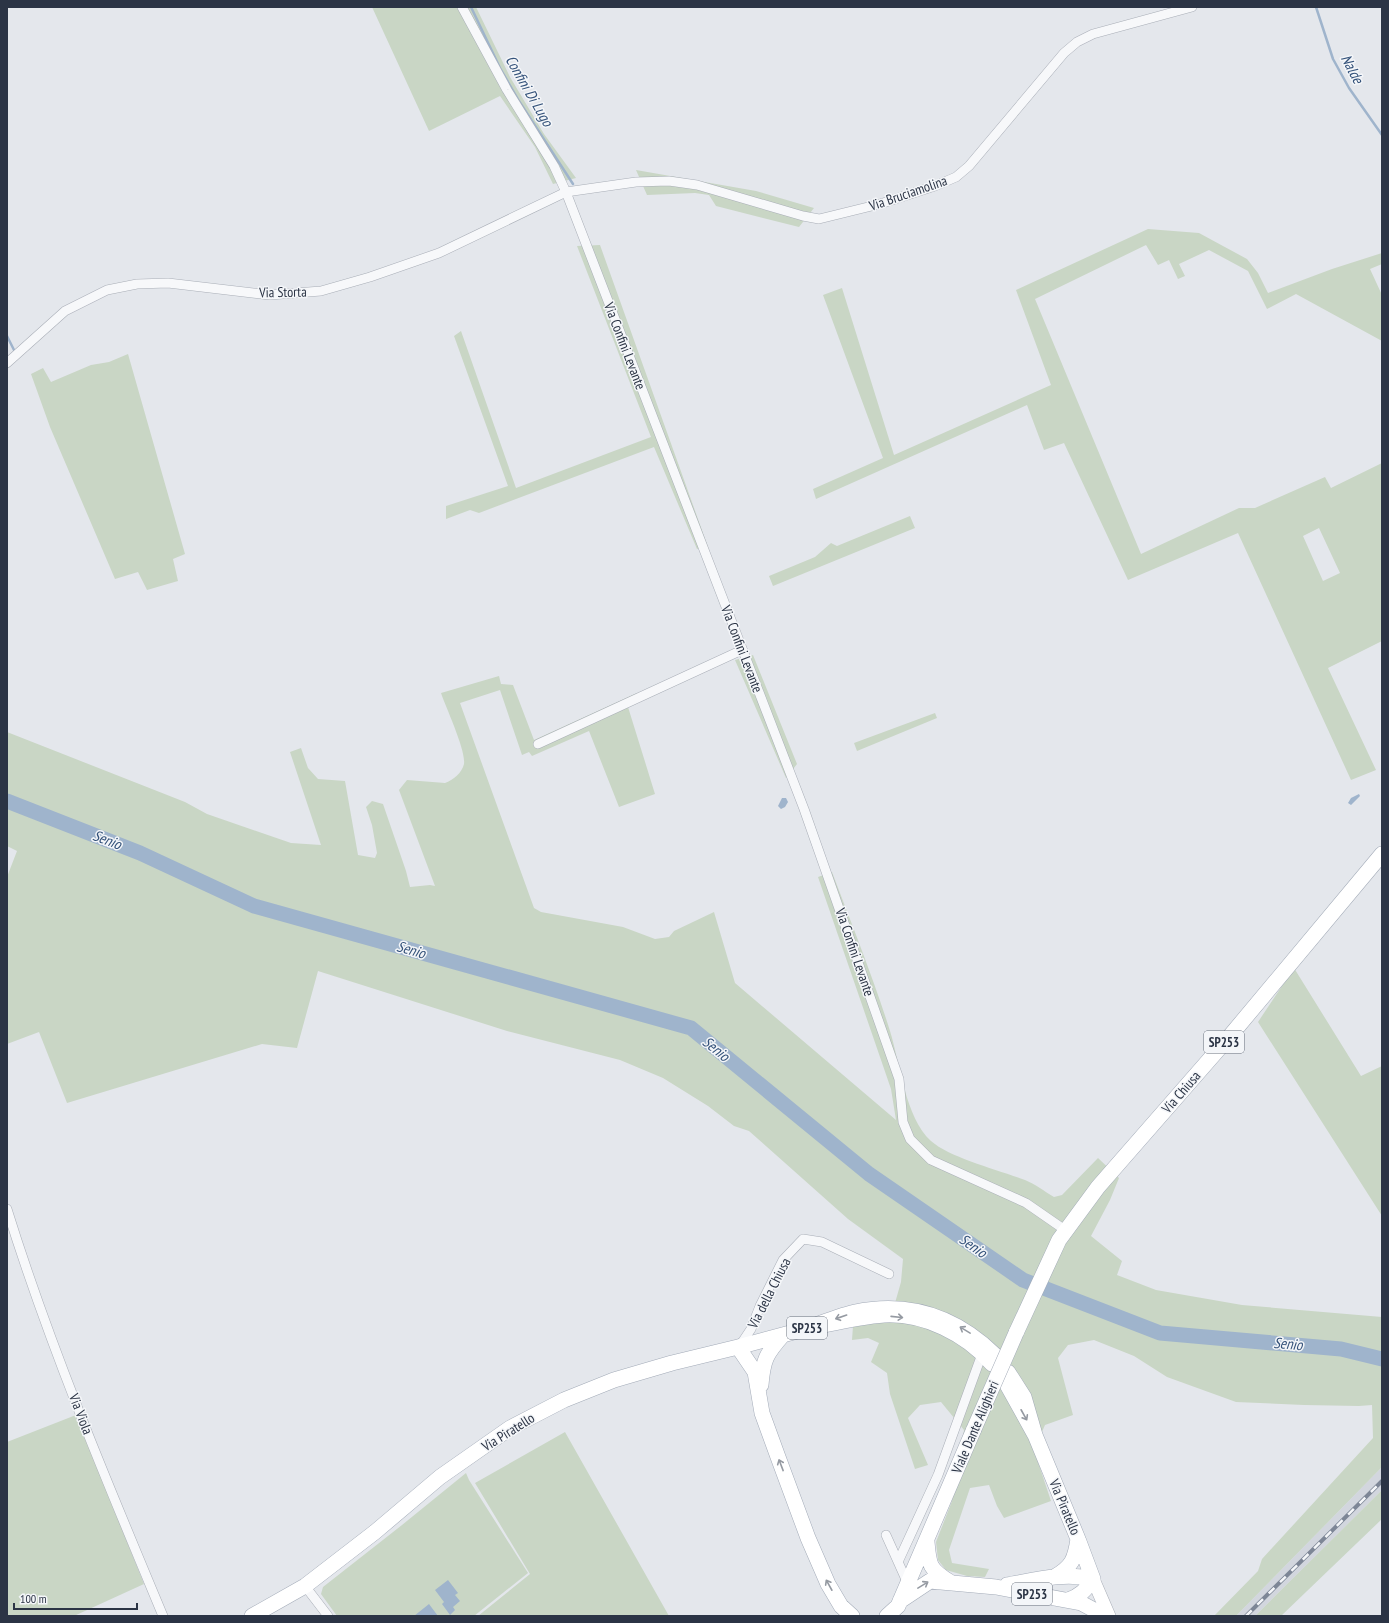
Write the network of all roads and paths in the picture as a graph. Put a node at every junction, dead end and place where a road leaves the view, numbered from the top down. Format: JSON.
{"nodes":[{"id":1,"x":462,"y":7,"type":"edge"},
{"id":2,"x":1192,"y":7,"type":"edge"},
{"id":3,"x":566,"y":192,"type":"junction"},
{"id":4,"x":7,"y":363,"type":"edge"},
{"id":5,"x":742,"y":650,"type":"junction"},
{"id":6,"x":538,"y":744,"type":"dead end"},
{"id":7,"x":1382,"y":854,"type":"edge"},
{"id":8,"x":7,"y":1209,"type":"edge"},
{"id":9,"x":1062,"y":1235,"type":"junction"},
{"id":10,"x":889,"y":1274,"type":"dead end"},
{"id":11,"x":783,"y":1335,"type":"junction"},
{"id":12,"x":738,"y":1347,"type":"junction"},
{"id":13,"x":990,"y":1357,"type":"joint"},
{"id":14,"x":1007,"y":1376,"type":"dead end"},
{"id":15,"x":760,"y":1394,"type":"junction"},
{"id":16,"x":886,"y":1535,"type":"dead end"},
{"id":17,"x":1078,"y":1539,"type":"junction"},
{"id":18,"x":927,"y":1540,"type":"junction"},
{"id":19,"x":898,"y":1562,"type":"junction"},
{"id":20,"x":1054,"y":1577,"type":"junction"},
{"id":21,"x":1093,"y":1579,"type":"junction"},
{"id":22,"x":951,"y":1582,"type":"junction"},
{"id":23,"x":908,"y":1584,"type":"junction"},
{"id":24,"x":305,"y":1586,"type":"junction"},
{"id":25,"x":996,"y":1587,"type":"junction"},
{"id":26,"x":1068,"y":1600,"type":"junction"},
{"id":27,"x":898,"y":1608,"type":"edge"},
{"id":28,"x":163,"y":1616,"type":"edge"},
{"id":29,"x":252,"y":1616,"type":"edge"},
{"id":30,"x":328,"y":1616,"type":"edge"},
{"id":31,"x":852,"y":1616,"type":"edge"},
{"id":32,"x":887,"y":1616,"type":"edge"},
{"id":33,"x":1101,"y":1616,"type":"edge"},
{"id":34,"x":1109,"y":1616,"type":"edge"}],
"edges":[{"from":1,"to":3,"type":"street","name":"Via Confini Levante"},
{"from":2,"to":3,"type":"street","name":"Via Bruciamolina"},
{"from":3,"to":4,"type":"street","name":"Via Storta"},
{"from":3,"to":5,"type":"street","name":"Via Confini Levante"},
{"from":5,"to":6,"type":"street"},
{"from":5,"to":9,"type":"street","name":"Via Confini Levante"},
{"from":7,"to":9,"type":"main road","name":"Via Chiusa","number":"SP253"},
{"from":8,"to":28,"type":"street","name":"Via Viola"},
{"from":9,"to":18,"type":"main road","name":"Viale Dante Alighieri","number":"SP253","bridge":true},
{"from":10,"to":12,"type":"street","name":"Via della Chiusa"},
{"from":11,"to":12,"type":"main road","name":"Via Piratello","number":"SP253"},
{"from":11,"to":13,"type":"main road","name":"Via Piratello","number":"SP253"},
{"from":11,"to":15,"type":"main road","number":"SP253"},
{"from":12,"to":15,"type":"main road","number":"SP253"},
{"from":12,"to":24,"type":"main road","name":"Via Piratello"},
{"from":13,"to":19,"type":"street"},
{"from":14,"to":17,"type":"main road","name":"Via Piratello"},
{"from":31,"to":15,"type":"main road","number":"SP253","one_way":true},
{"from":16,"to":19,"type":"street"},
{"from":17,"to":20,"type":"main road","number":"SP253"},
{"from":17,"to":21,"type":"main road","name":"Via Piratello"},
{"from":18,"to":22,"type":"main road","number":"SP253"},
{"from":18,"to":23,"type":"main road","name":"Viale Dante Alighieri","number":"SP253"},
{"from":19,"to":23,"type":"street"},
{"from":20,"to":21,"type":"main road","number":"SP253"},
{"from":20,"to":25,"type":"main road","number":"SP253"},
{"from":21,"to":26,"type":"main road","number":"SP253"},
{"from":21,"to":34,"type":"main road"},
{"from":22,"to":25,"type":"main road","number":"SP253"},
{"from":27,"to":22,"type":"main road","number":"SP253","one_way":true},
{"from":23,"to":27,"type":"main road","name":"Viale Dante Alighieri","number":"SP253"},
{"from":24,"to":29,"type":"main road","name":"Via Piratello"},
{"from":24,"to":30,"type":"street"},
{"from":25,"to":26,"type":"main road","number":"SP253"},
{"from":26,"to":33,"type":"main road","number":"SP253"},
{"from":27,"to":32,"type":"main road","number":"SP253"}]}
